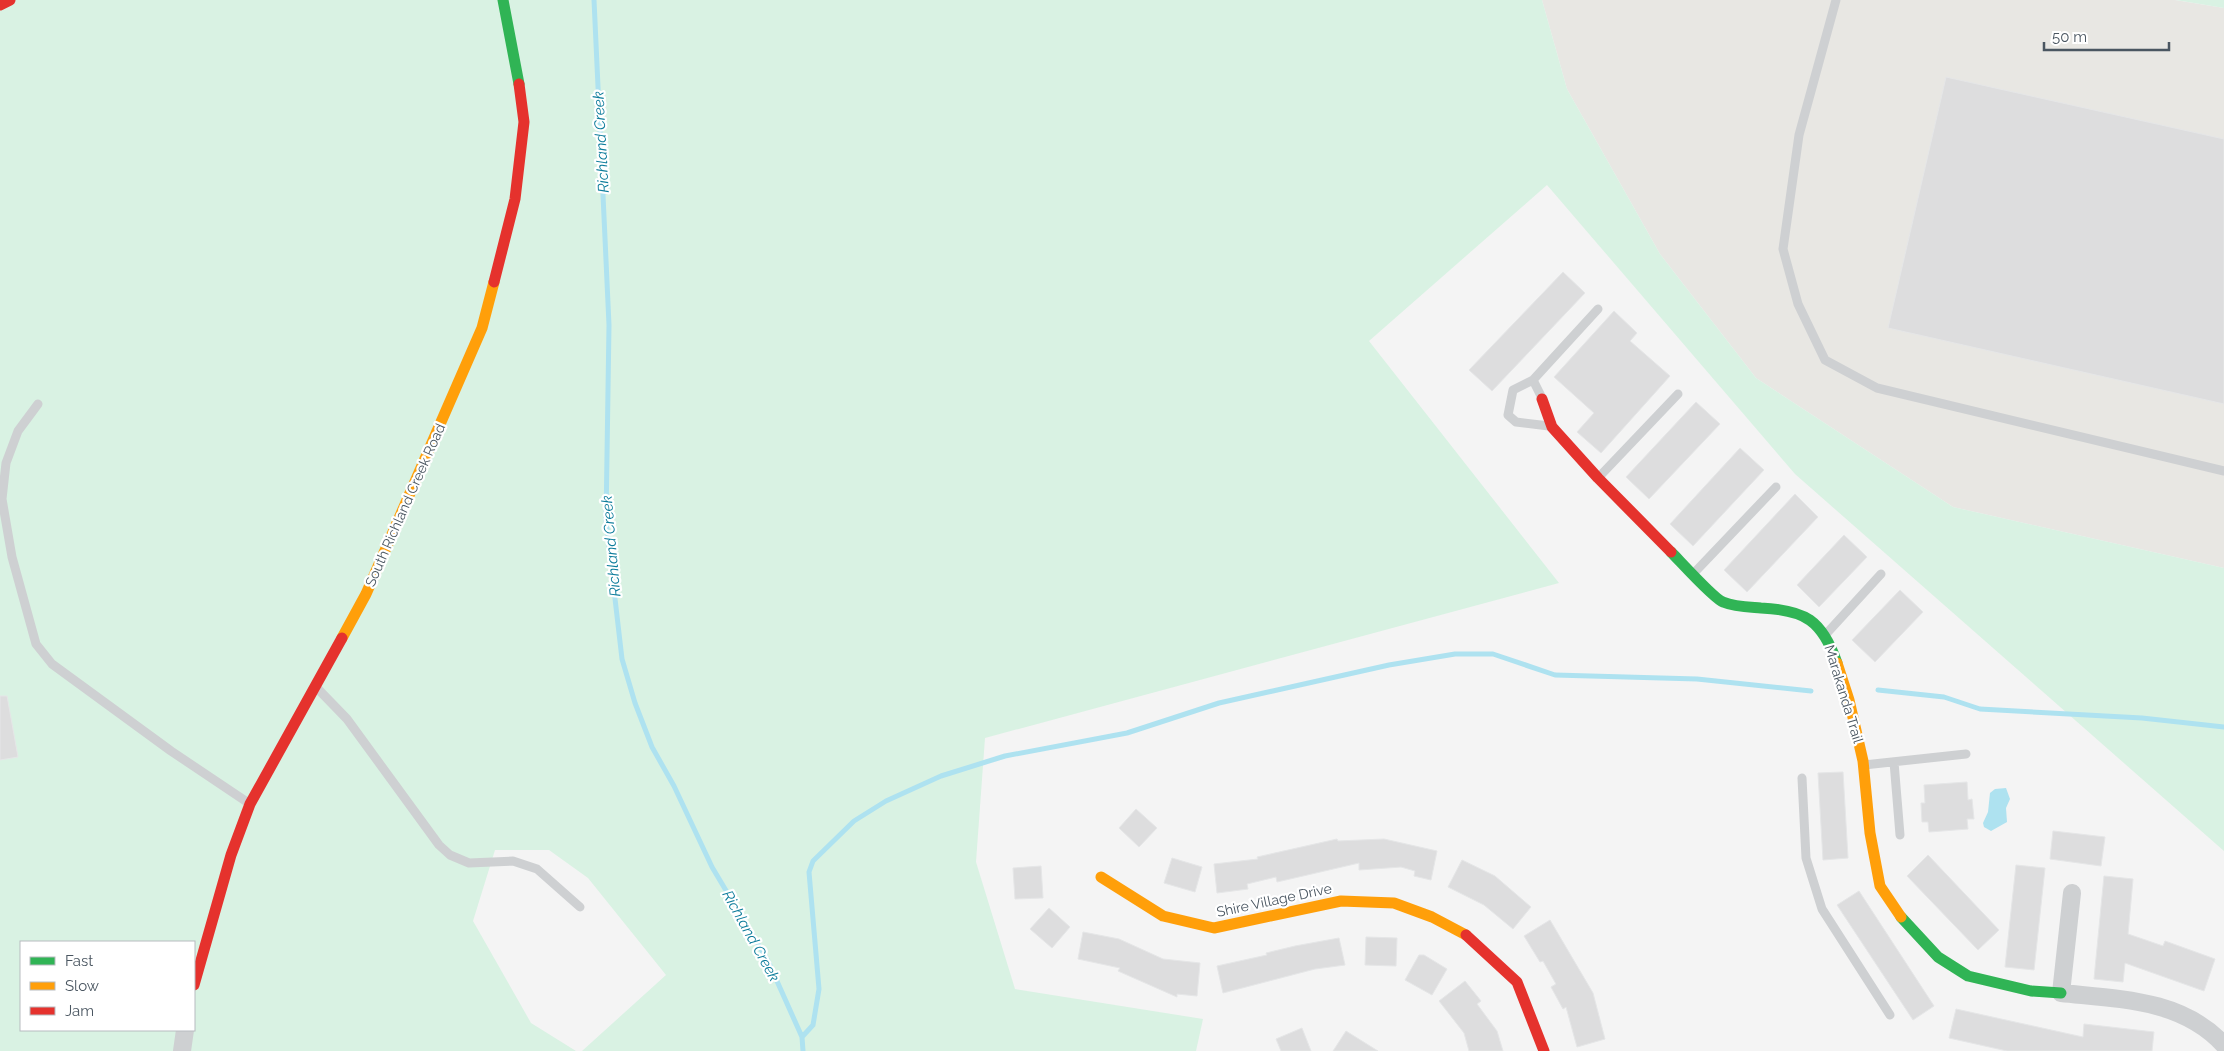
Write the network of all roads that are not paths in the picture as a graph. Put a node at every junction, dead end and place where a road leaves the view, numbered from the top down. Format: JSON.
{"nodes":[{"id":1,"x":10,"y":0,"type":"edge"},
{"id":2,"x":503,"y":0,"type":"edge"},
{"id":3,"x":1836,"y":0,"type":"edge"},
{"id":4,"x":0,"y":4,"type":"edge"},
{"id":5,"x":1598,"y":309,"type":"dead end"},
{"id":6,"x":1532,"y":380,"type":"junction"},
{"id":7,"x":1678,"y":394,"type":"dead end"},
{"id":8,"x":1542,"y":399,"type":"joint"},
{"id":9,"x":38,"y":404,"type":"dead end"},
{"id":10,"x":1552,"y":427,"type":"junction"},
{"id":11,"x":2224,"y":471,"type":"edge"},
{"id":12,"x":1598,"y":478,"type":"junction"},
{"id":13,"x":1776,"y":487,"type":"dead end"},
{"id":14,"x":1881,"y":574,"type":"dead end"},
{"id":15,"x":1692,"y":575,"type":"junction"},
{"id":16,"x":1825,"y":636,"type":"junction"},
{"id":17,"x":315,"y":686,"type":"junction"},
{"id":18,"x":1966,"y":754,"type":"dead end"},
{"id":19,"x":1894,"y":762,"type":"junction"},
{"id":20,"x":1864,"y":765,"type":"junction"},
{"id":21,"x":1802,"y":778,"type":"dead end"},
{"id":22,"x":250,"y":804,"type":"junction"},
{"id":23,"x":1900,"y":835,"type":"dead end"},
{"id":24,"x":1101,"y":877,"type":"dead end"},
{"id":25,"x":2072,"y":894,"type":"dead end"},
{"id":26,"x":580,"y":907,"type":"dead end"},
{"id":27,"x":195,"y":981,"type":"edge"},
{"id":28,"x":2061,"y":993,"type":"junction"},
{"id":29,"x":1890,"y":1016,"type":"dead end"},
{"id":30,"x":184,"y":1031,"type":"edge"},
{"id":31,"x":2224,"y":1045,"type":"edge"},
{"id":32,"x":182,"y":1051,"type":"edge"},
{"id":33,"x":1544,"y":1051,"type":"edge"}],
"edges":[{"from":1,"to":4,"type":"street"},
{"from":2,"to":17,"type":"street","name":"South Richland Creek Road"},
{"from":3,"to":11,"type":"lane"},
{"from":5,"to":6,"type":"lane"},
{"from":6,"to":8,"type":"lane"},
{"from":6,"to":10,"type":"lane"},
{"from":7,"to":12,"type":"lane"},
{"from":8,"to":10,"type":"street","name":"Marakanda Trail"},
{"from":9,"to":22,"type":"lane"},
{"from":10,"to":12,"type":"street","name":"Marakanda Trail"},
{"from":12,"to":15,"type":"street","name":"Marakanda Trail"},
{"from":13,"to":15,"type":"lane"},
{"from":14,"to":16,"type":"lane"},
{"from":15,"to":16,"type":"street","name":"Marakanda Trail"},
{"from":16,"to":20,"type":"street","name":"Marakanda Trail"},
{"from":17,"to":22,"type":"street","name":"South Richland Creek Road"},
{"from":17,"to":26,"type":"lane"},
{"from":18,"to":19,"type":"lane"},
{"from":19,"to":20,"type":"lane"},
{"from":19,"to":23,"type":"lane"},
{"from":20,"to":28,"type":"street","name":"Marakanda Trail"},
{"from":21,"to":29,"type":"lane"},
{"from":22,"to":27,"type":"street","name":"South Richland Creek Road"},
{"from":24,"to":33,"type":"street","name":"Shire Village Drive"},
{"from":25,"to":28,"type":"street"},
{"from":28,"to":31,"type":"street","name":"Marakanda Trail"},
{"from":30,"to":32,"type":"street"}]}
